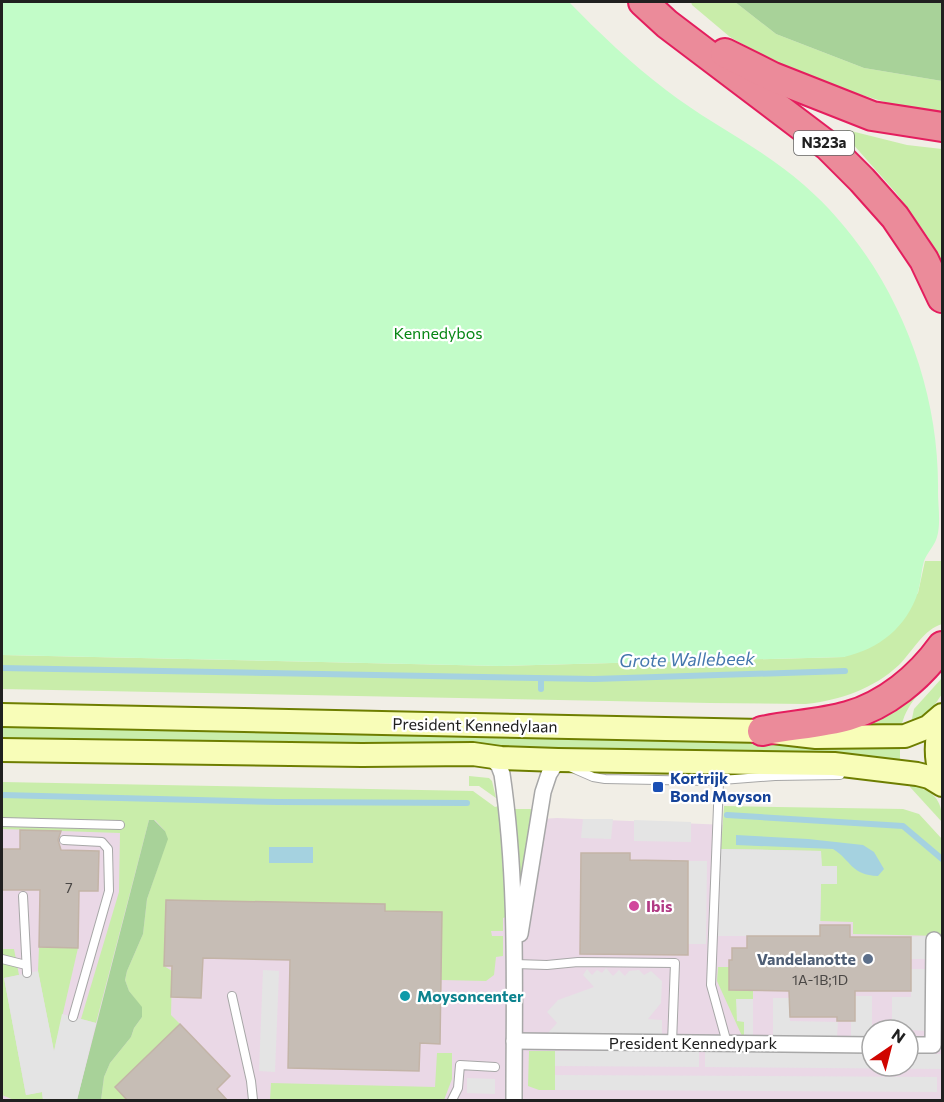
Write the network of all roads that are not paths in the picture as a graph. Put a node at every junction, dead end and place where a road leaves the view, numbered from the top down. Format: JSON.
{"nodes":[{"id":1,"x":643,"y":2,"type":"edge"},
{"id":2,"x":667,"y":24,"type":"junction"},
{"id":3,"x":942,"y":127,"type":"edge"},
{"id":4,"x":942,"y":298,"type":"edge"},
{"id":5,"x":942,"y":646,"type":"edge"},
{"id":6,"x":2,"y":715,"type":"edge"},
{"id":7,"x":942,"y":715,"type":"edge"},
{"id":8,"x":942,"y":721,"type":"edge"},
{"id":9,"x":762,"y":731,"type":"junction"},
{"id":10,"x":2,"y":750,"type":"edge"},
{"id":11,"x":491,"y":757,"type":"junction"},
{"id":12,"x":558,"y":760,"type":"junction"},
{"id":13,"x":905,"y":773,"type":"junction"},
{"id":14,"x":942,"y":778,"type":"edge"},
{"id":15,"x":719,"y":781,"type":"junction"},
{"id":16,"x":942,"y":785,"type":"edge"},
{"id":17,"x":2,"y":822,"type":"edge"},
{"id":18,"x":120,"y":825,"type":"dead end"},
{"id":19,"x":64,"y":840,"type":"dead end"},
{"id":20,"x":23,"y":896,"type":"dead end"},
{"id":21,"x":934,"y":940,"type":"dead end"},
{"id":22,"x":2,"y":959,"type":"edge"},
{"id":23,"x":515,"y":964,"type":"junction"},
{"id":24,"x":232,"y":996,"type":"dead end"},
{"id":25,"x":73,"y":1017,"type":"dead end"},
{"id":26,"x":514,"y":1041,"type":"junction"},
{"id":27,"x":672,"y":1043,"type":"junction"},
{"id":28,"x":727,"y":1043,"type":"junction"},
{"id":29,"x":860,"y":1045,"type":"edge"},
{"id":30,"x":920,"y":1045,"type":"edge"},
{"id":31,"x":495,"y":1067,"type":"dead end"},
{"id":32,"x":253,"y":1101,"type":"edge"},
{"id":33,"x":452,"y":1101,"type":"edge"},
{"id":34,"x":514,"y":1101,"type":"edge"}],
"edges":[{"from":1,"to":2,"type":"highway"},
{"from":2,"to":3,"type":"highway"},
{"from":2,"to":4,"type":"highway","number":"N323a"},
{"from":5,"to":9,"type":"highway"},
{"from":6,"to":9,"type":"main road","name":"President Kennedylaan"},
{"from":7,"to":9,"type":"main road","name":"President Kennedylaan"},
{"from":8,"to":14,"type":"main road"},
{"from":10,"to":11,"type":"main road","name":"President Kennedylaan"},
{"from":11,"to":12,"type":"main road","name":"President Kennedylaan"},
{"from":11,"to":23,"type":"street"},
{"from":12,"to":13,"type":"main road","name":"President Kennedylaan"},
{"from":12,"to":15,"type":"lane"},
{"from":12,"to":23,"type":"street"},
{"from":13,"to":15,"type":"lane"},
{"from":13,"to":16,"type":"main road","name":"President Kennedylaan"},
{"from":15,"to":28,"type":"lane"},
{"from":17,"to":18,"type":"lane"},
{"from":19,"to":25,"type":"lane"},
{"from":20,"to":22,"type":"lane"},
{"from":21,"to":30,"type":"street"},
{"from":23,"to":26,"type":"street"},
{"from":23,"to":27,"type":"lane"},
{"from":24,"to":32,"type":"lane"},
{"from":26,"to":27,"type":"street","name":"President Kennedypark"},
{"from":26,"to":34,"type":"street"},
{"from":27,"to":28,"type":"street","name":"President Kennedypark"},
{"from":28,"to":29,"type":"street","name":"President Kennedypark"},
{"from":31,"to":33,"type":"lane"}]}
